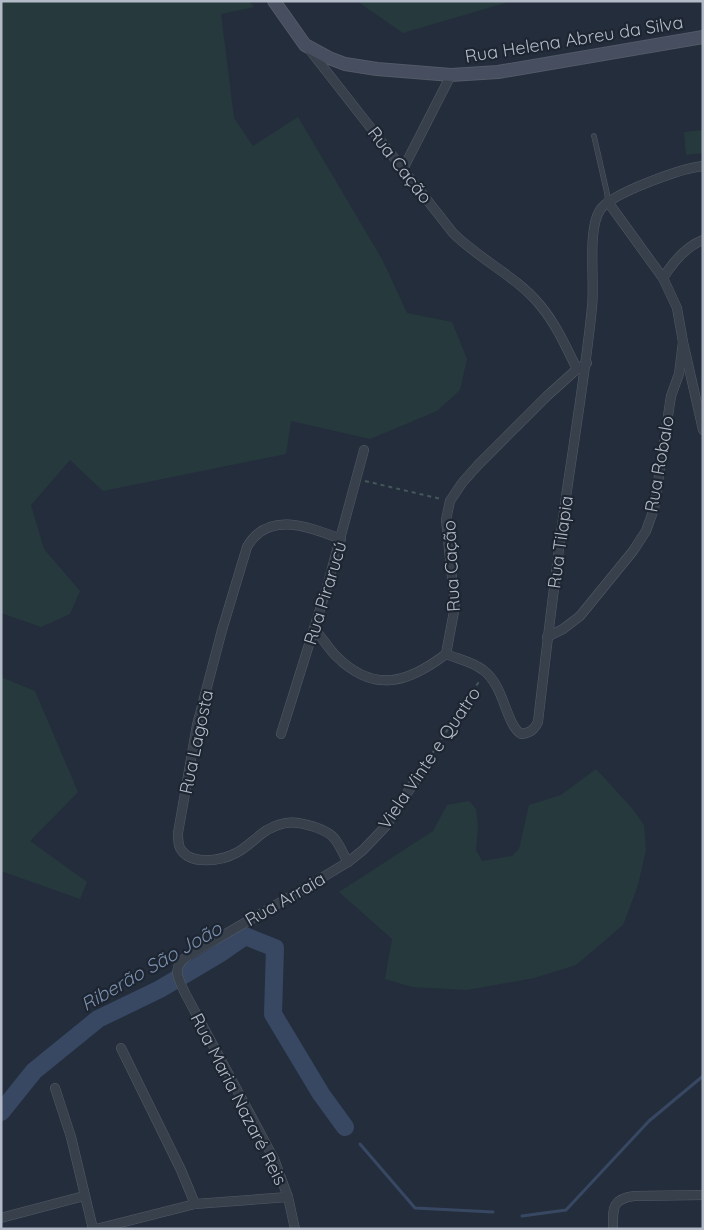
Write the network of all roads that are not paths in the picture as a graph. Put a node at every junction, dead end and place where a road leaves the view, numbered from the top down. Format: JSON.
{"nodes":[{"id":1,"x":274,"y":1,"type":"edge"},
{"id":2,"x":703,"y":38,"type":"edge"},
{"id":3,"x":306,"y":45,"type":"junction"},
{"id":4,"x":451,"y":75,"type":"junction"},
{"id":5,"x":594,"y":136,"type":"dead end"},
{"id":6,"x":703,"y":166,"type":"edge"},
{"id":7,"x":403,"y":169,"type":"junction"},
{"id":8,"x":608,"y":202,"type":"junction"},
{"id":9,"x":703,"y":240,"type":"edge"},
{"id":10,"x":663,"y":278,"type":"junction"},
{"id":11,"x":683,"y":342,"type":"junction"},
{"id":12,"x":587,"y":363,"type":"junction"},
{"id":13,"x":577,"y":369,"type":"junction"},
{"id":14,"x":703,"y":430,"type":"edge"},
{"id":15,"x":364,"y":450,"type":"dead end"},
{"id":16,"x":341,"y":539,"type":"junction"},
{"id":17,"x":314,"y":629,"type":"junction"},
{"id":18,"x":547,"y":637,"type":"junction"},
{"id":19,"x":446,"y":654,"type":"junction"},
{"id":20,"x":281,"y":734,"type":"dead end"},
{"id":21,"x":420,"y":773,"type":"road end"},
{"id":22,"x":348,"y":862,"type":"junction"},
{"id":23,"x":177,"y":972,"type":"joint"},
{"id":24,"x":121,"y":1048,"type":"dead end"},
{"id":25,"x":55,"y":1088,"type":"dead end"},
{"id":26,"x":703,"y":1195,"type":"edge"},
{"id":27,"x":84,"y":1196,"type":"junction"},
{"id":28,"x":288,"y":1197,"type":"junction"},
{"id":29,"x":194,"y":1204,"type":"junction"},
{"id":30,"x":1,"y":1218,"type":"edge"},
{"id":31,"x":95,"y":1229,"type":"edge"},
{"id":32,"x":295,"y":1229,"type":"edge"},
{"id":33,"x":613,"y":1229,"type":"edge"}],
"edges":[{"from":1,"to":3,"type":"street"},
{"from":2,"to":4,"type":"street","name":"Rua Helena Abreu da Silva"},
{"from":3,"to":4,"type":"street","name":"Rua Helena Abreu da Silva"},
{"from":3,"to":7,"type":"street","name":"Rua Cação"},
{"from":4,"to":7,"type":"street"},
{"from":5,"to":8,"type":"lane"},
{"from":6,"to":8,"type":"street"},
{"from":7,"to":13,"type":"street","name":"Rua Cação"},
{"from":8,"to":10,"type":"street"},
{"from":8,"to":12,"type":"street","name":"Rua Tilapia"},
{"from":9,"to":10,"type":"street"},
{"from":10,"to":11,"type":"street"},
{"from":11,"to":14,"type":"street"},
{"from":11,"to":18,"type":"street","name":"Rua Robalo"},
{"from":12,"to":13,"type":"street","name":"Rua Cação"},
{"from":12,"to":18,"type":"street","name":"Rua Tilapia"},
{"from":13,"to":19,"type":"street","name":"Rua Cação"},
{"from":15,"to":16,"type":"street","name":"Rua Pirarucú"},
{"from":16,"to":17,"type":"street","name":"Rua Pirarucú"},
{"from":16,"to":22,"type":"street","name":"Rua Lagosta"},
{"from":17,"to":19,"type":"street"},
{"from":17,"to":20,"type":"street","name":"Rua Pirarucú"},
{"from":18,"to":19,"type":"street","name":"Rua Tilapia"},
{"from":21,"to":22,"type":"street","name":"Viela Vinte e Quatro"},
{"from":22,"to":23,"type":"street","name":"Rua Arraia"},
{"from":23,"to":28,"type":"street","name":"Rua Maria Nazaré Reis"},
{"from":24,"to":29,"type":"street"},
{"from":25,"to":27,"type":"street"},
{"from":26,"to":33,"type":"street"},
{"from":27,"to":30,"type":"street"},
{"from":27,"to":31,"type":"street"},
{"from":28,"to":29,"type":"street"},
{"from":28,"to":32,"type":"street","name":"Rua Maria Nazaré Reis"},
{"from":29,"to":31,"type":"street"}]}
